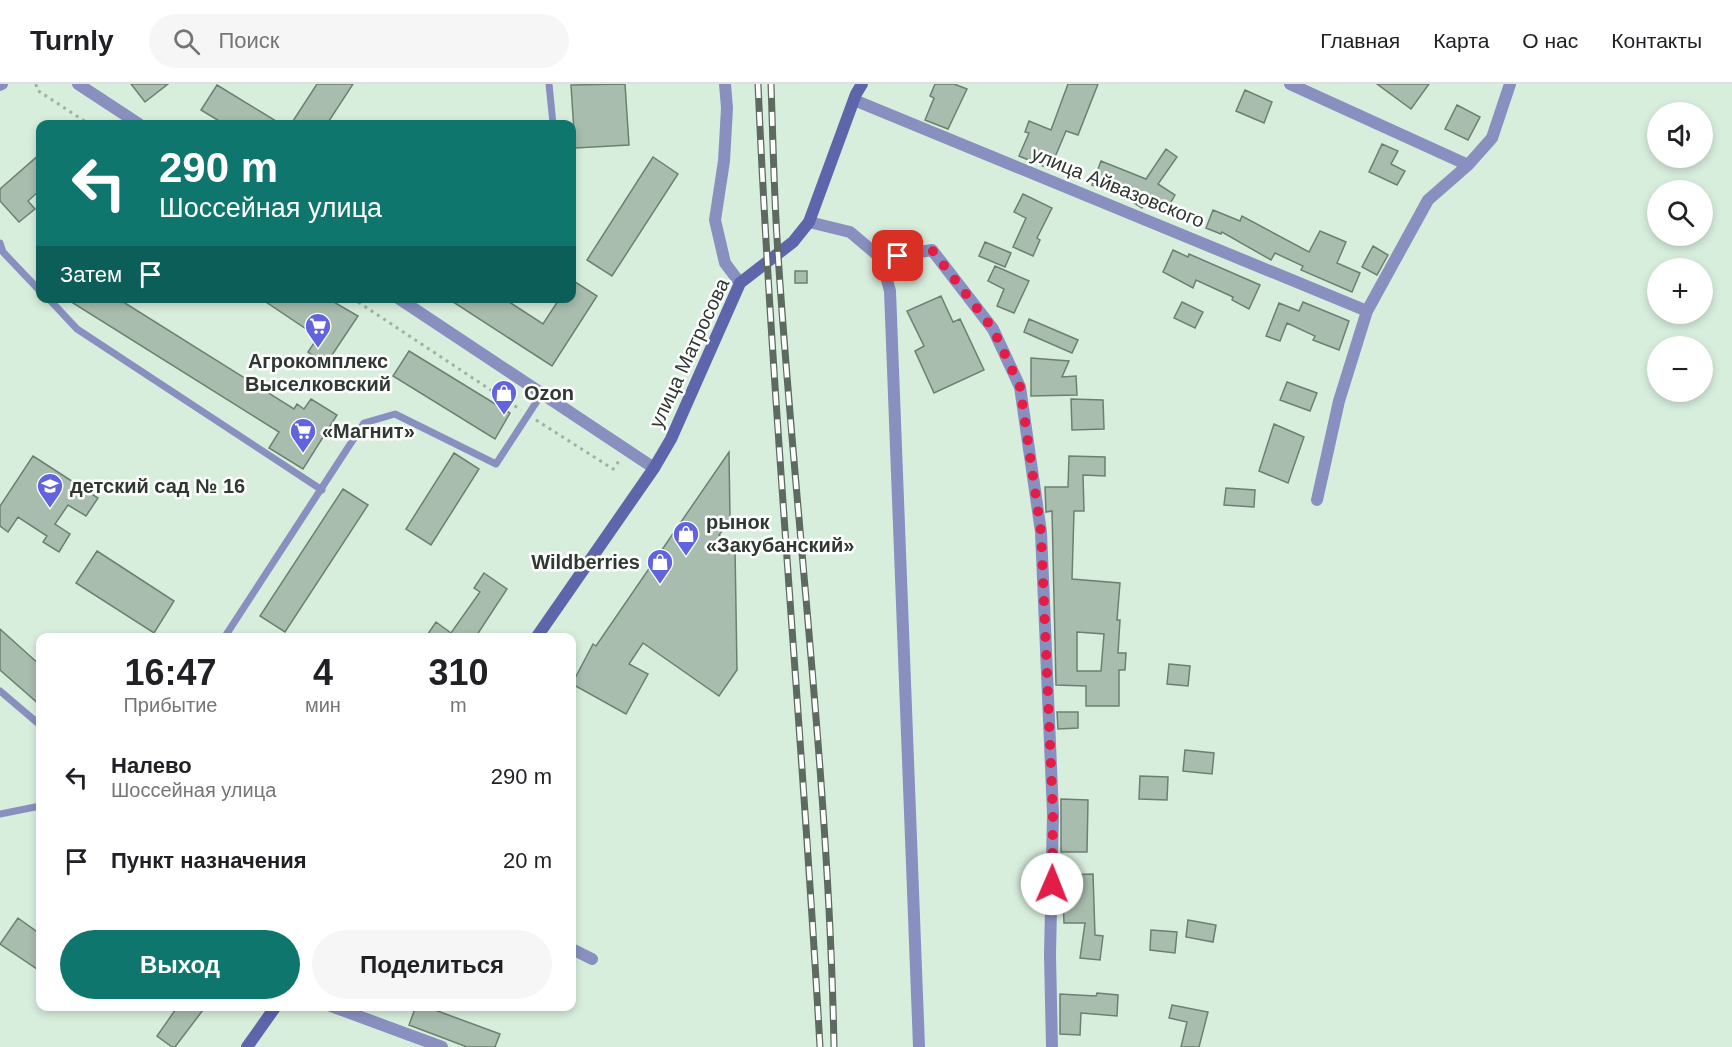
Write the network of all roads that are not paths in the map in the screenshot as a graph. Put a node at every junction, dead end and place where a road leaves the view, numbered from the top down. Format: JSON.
{"nodes":[{"id":1,"x":78,"y":84,"type":"edge"},
{"id":2,"x":549,"y":84,"type":"edge"},
{"id":3,"x":725,"y":84,"type":"edge"},
{"id":4,"x":862,"y":84,"type":"edge"},
{"id":5,"x":1290,"y":84,"type":"edge"},
{"id":6,"x":1510,"y":84,"type":"edge"},
{"id":7,"x":854,"y":100,"type":"junction"},
{"id":8,"x":133,"y":120,"type":"edge"},
{"id":9,"x":553,"y":120,"type":"edge"},
{"id":10,"x":1468,"y":165,"type":"junction"},
{"id":11,"x":809,"y":222,"type":"junction"},
{"id":12,"x":0,"y":243,"type":"edge"},
{"id":13,"x":881,"y":258,"type":"junction"},
{"id":14,"x":740,"y":283,"type":"junction"},
{"id":15,"x":36,"y":287,"type":"edge"},
{"id":16,"x":53,"y":303,"type":"edge"},
{"id":17,"x":405,"y":303,"type":"edge"},
{"id":18,"x":1367,"y":311,"type":"junction"},
{"id":19,"x":541,"y":394,"type":"junction"},
{"id":20,"x":654,"y":468,"type":"junction"},
{"id":21,"x":322,"y":490,"type":"junction"},
{"id":22,"x":1317,"y":500,"type":"dead end"},
{"id":23,"x":227,"y":633,"type":"edge"},
{"id":24,"x":539,"y":633,"type":"edge"},
{"id":25,"x":0,"y":692,"type":"edge"},
{"id":26,"x":36,"y":722,"type":"edge"},
{"id":27,"x":36,"y":808,"type":"edge"},
{"id":28,"x":0,"y":814,"type":"edge"},
{"id":29,"x":576,"y":951,"type":"edge"},
{"id":30,"x":592,"y":959,"type":"dead end"},
{"id":31,"x":272,"y":1011,"type":"edge"},
{"id":32,"x":345,"y":1011,"type":"edge"},
{"id":33,"x":247,"y":1047,"type":"edge"},
{"id":34,"x":442,"y":1047,"type":"edge"},
{"id":35,"x":919,"y":1047,"type":"edge"},
{"id":36,"x":1052,"y":1047,"type":"edge"}],
"edges":[{"from":1,"to":8,"type":"street"},
{"from":2,"to":9,"type":"lane"},
{"from":3,"to":14,"type":"street"},
{"from":4,"to":7,"type":"main road","name":"улица Матросова"},
{"from":5,"to":10,"type":"street"},
{"from":6,"to":10,"type":"street"},
{"from":7,"to":11,"type":"main road","name":"улица Матросова"},
{"from":7,"to":18,"type":"street","name":"улица Айвазовского"},
{"from":10,"to":18,"type":"street"},
{"from":11,"to":13,"type":"street"},
{"from":11,"to":14,"type":"main road","name":"улица Матросова"},
{"from":12,"to":15,"type":"lane"},
{"from":13,"to":35,"type":"street"},
{"from":13,"to":36,"type":"street"},
{"from":14,"to":20,"type":"main road","name":"улица Матросова"},
{"from":16,"to":21,"type":"lane"},
{"from":17,"to":19,"type":"street"},
{"from":18,"to":22,"type":"street"},
{"from":19,"to":20,"type":"street"},
{"from":19,"to":21,"type":"lane"},
{"from":20,"to":24,"type":"main road","name":"улица Матросова"},
{"from":21,"to":23,"type":"lane"},
{"from":25,"to":26,"type":"lane"},
{"from":27,"to":28,"type":"lane"},
{"from":29,"to":30,"type":"street"},
{"from":31,"to":33,"type":"main road"},
{"from":32,"to":34,"type":"street"}]}
